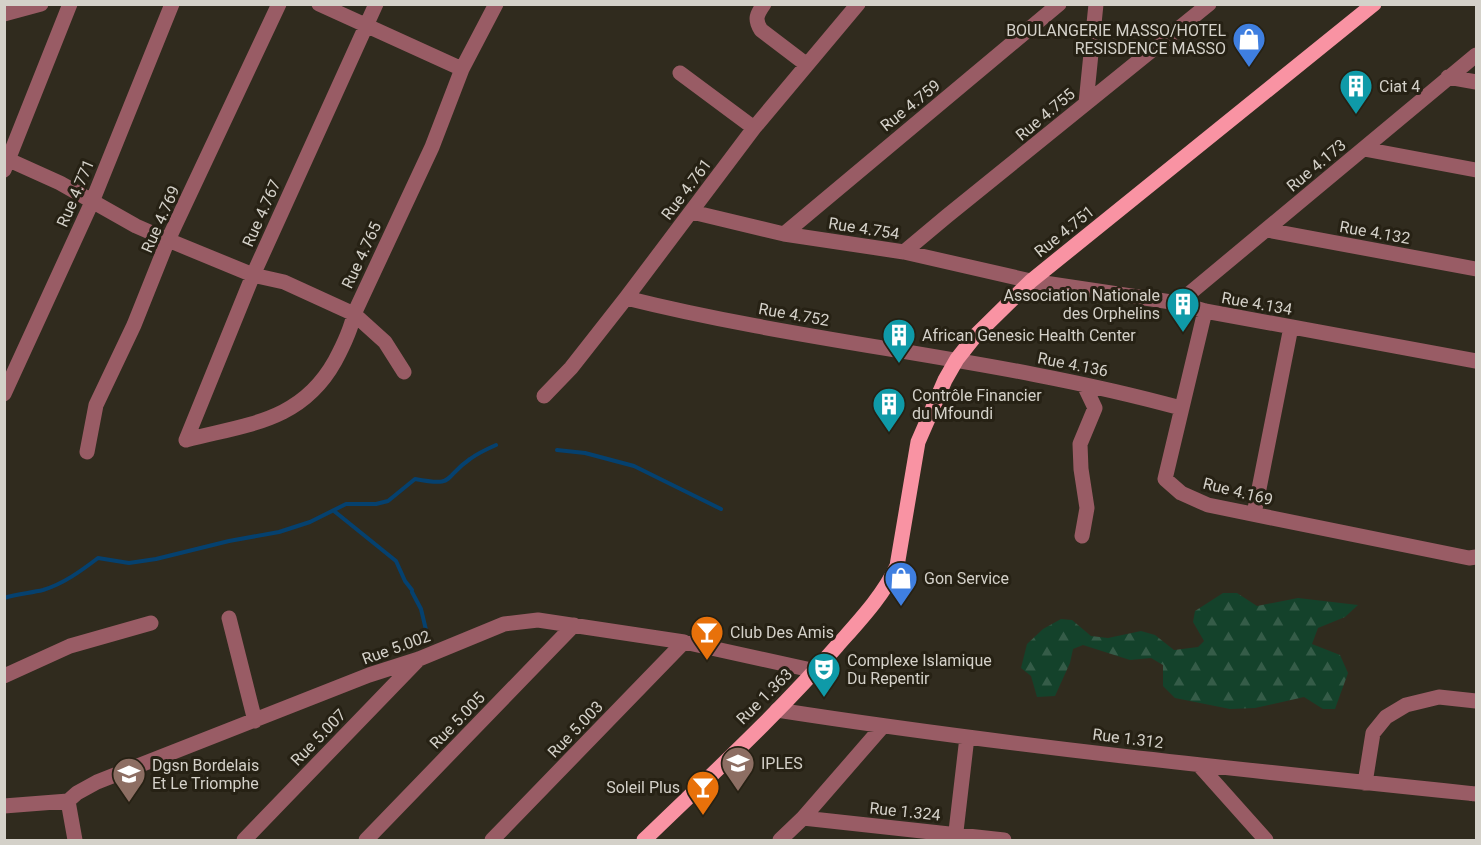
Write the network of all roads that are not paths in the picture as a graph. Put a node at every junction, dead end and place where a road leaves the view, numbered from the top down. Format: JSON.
{"nodes":[{"id":1,"x":41,"y":4,"type":"edge"},
{"id":2,"x":70,"y":4,"type":"edge"},
{"id":3,"x":172,"y":4,"type":"edge"},
{"id":4,"x":279,"y":4,"type":"edge"},
{"id":5,"x":319,"y":4,"type":"edge"},
{"id":6,"x":376,"y":4,"type":"edge"},
{"id":7,"x":496,"y":4,"type":"edge"},
{"id":8,"x":764,"y":4,"type":"edge"},
{"id":9,"x":858,"y":4,"type":"edge"},
{"id":10,"x":1059,"y":4,"type":"edge"},
{"id":11,"x":1096,"y":4,"type":"edge"},
{"id":12,"x":1209,"y":4,"type":"edge"},
{"id":13,"x":1374,"y":4,"type":"edge"},
{"id":14,"x":4,"y":14,"type":"edge"},
{"id":15,"x":366,"y":26,"type":"junction"},
{"id":16,"x":1476,"y":55,"type":"edge"},
{"id":17,"x":807,"y":65,"type":"junction"},
{"id":18,"x":462,"y":69,"type":"junction"},
{"id":19,"x":680,"y":73,"type":"dead end"},
{"id":20,"x":1448,"y":77,"type":"junction"},
{"id":21,"x":1476,"y":82,"type":"edge"},
{"id":22,"x":1086,"y":103,"type":"junction"},
{"id":23,"x":754,"y":128,"type":"junction"},
{"id":24,"x":1364,"y":149,"type":"junction"},
{"id":25,"x":6,"y":162,"type":"edge"},
{"id":26,"x":1476,"y":170,"type":"edge"},
{"id":27,"x":92,"y":202,"type":"junction"},
{"id":28,"x":692,"y":212,"type":"junction"},
{"id":29,"x":1266,"y":230,"type":"junction"},
{"id":30,"x":784,"y":234,"type":"junction"},
{"id":31,"x":168,"y":240,"type":"junction"},
{"id":32,"x":904,"y":252,"type":"junction"},
{"id":33,"x":1476,"y":269,"type":"edge"},
{"id":34,"x":253,"y":275,"type":"junction"},
{"id":35,"x":1031,"y":281,"type":"junction"},
{"id":36,"x":626,"y":298,"type":"junction"},
{"id":37,"x":1178,"y":303,"type":"junction"},
{"id":38,"x":1205,"y":311,"type":"junction"},
{"id":39,"x":354,"y":314,"type":"junction"},
{"id":40,"x":1291,"y":327,"type":"junction"},
{"id":41,"x":957,"y":359,"type":"junction"},
{"id":42,"x":1476,"y":361,"type":"edge"},
{"id":43,"x":404,"y":372,"type":"dead end"},
{"id":44,"x":1084,"y":385,"type":"junction"},
{"id":45,"x":4,"y":394,"type":"edge"},
{"id":46,"x":544,"y":396,"type":"dead end"},
{"id":47,"x":1181,"y":408,"type":"junction"},
{"id":48,"x":186,"y":440,"type":"joint"},
{"id":49,"x":87,"y":452,"type":"dead end"},
{"id":50,"x":1254,"y":514,"type":"junction"},
{"id":51,"x":1082,"y":536,"type":"dead end"},
{"id":52,"x":1476,"y":557,"type":"edge"},
{"id":53,"x":897,"y":566,"type":"joint"},
{"id":54,"x":230,"y":618,"type":"dead end"},
{"id":55,"x":151,"y":623,"type":"dead end"},
{"id":56,"x":574,"y":625,"type":"junction"},
{"id":57,"x":684,"y":642,"type":"junction"},
{"id":58,"x":419,"y":659,"type":"junction"},
{"id":59,"x":816,"y":671,"type":"junction"},
{"id":60,"x":4,"y":676,"type":"edge"},
{"id":61,"x":1476,"y":701,"type":"edge"},
{"id":62,"x":777,"y":710,"type":"junction"},
{"id":63,"x":255,"y":721,"type":"junction"},
{"id":64,"x":883,"y":726,"type":"junction"},
{"id":65,"x":967,"y":737,"type":"junction"},
{"id":66,"x":1199,"y":765,"type":"junction"},
{"id":67,"x":1365,"y":783,"type":"junction"},
{"id":68,"x":1476,"y":794,"type":"edge"},
{"id":69,"x":68,"y":801,"type":"junction"},
{"id":70,"x":4,"y":807,"type":"edge"},
{"id":71,"x":803,"y":818,"type":"junction"},
{"id":72,"x":955,"y":838,"type":"edge"},
{"id":73,"x":75,"y":840,"type":"edge"},
{"id":74,"x":244,"y":840,"type":"edge"},
{"id":75,"x":366,"y":840,"type":"edge"},
{"id":76,"x":492,"y":840,"type":"edge"},
{"id":77,"x":644,"y":840,"type":"edge"},
{"id":78,"x":780,"y":840,"type":"edge"},
{"id":79,"x":1004,"y":840,"type":"edge"},
{"id":80,"x":1266,"y":840,"type":"edge"}],
"edges":[{"from":1,"to":14,"type":"street"},
{"from":2,"to":25,"type":"street"},
{"from":3,"to":27,"type":"street","name":"Rue 4.771"},
{"from":4,"to":31,"type":"street","name":"Rue 4.769"},
{"from":5,"to":15,"type":"street"},
{"from":6,"to":15,"type":"street","name":"Rue 4.767"},
{"from":7,"to":18,"type":"street","name":"Rue 4.765"},
{"from":8,"to":17,"type":"street"},
{"from":9,"to":17,"type":"street","name":"Rue 4.761"},
{"from":10,"to":30,"type":"street","name":"Rue 4.759"},
{"from":11,"to":22,"type":"street"},
{"from":12,"to":22,"type":"street","name":"Rue 4.755"},
{"from":13,"to":35,"type":"main road","name":"Rue 4.751"},
{"from":15,"to":18,"type":"street"},
{"from":15,"to":34,"type":"street","name":"Rue 4.767"},
{"from":16,"to":20,"type":"street","name":"Rue 4.173"},
{"from":17,"to":23,"type":"street","name":"Rue 4.761"},
{"from":18,"to":39,"type":"street","name":"Rue 4.765"},
{"from":19,"to":23,"type":"street"},
{"from":20,"to":21,"type":"street"},
{"from":20,"to":24,"type":"street","name":"Rue 4.173"},
{"from":22,"to":32,"type":"street","name":"Rue 4.755"},
{"from":23,"to":28,"type":"street","name":"Rue 4.761"},
{"from":24,"to":26,"type":"street"},
{"from":24,"to":29,"type":"street","name":"Rue 4.173"},
{"from":25,"to":27,"type":"street"},
{"from":27,"to":31,"type":"street"},
{"from":27,"to":45,"type":"street","name":"Rue 4.771"},
{"from":28,"to":30,"type":"street","name":"Rue 4.754"},
{"from":28,"to":36,"type":"street","name":"Rue 4.761"},
{"from":29,"to":33,"type":"street","name":"Rue 4.132"},
{"from":29,"to":37,"type":"street","name":"Rue 4.173"},
{"from":30,"to":32,"type":"street","name":"Rue 4.754"},
{"from":31,"to":34,"type":"street"},
{"from":31,"to":49,"type":"street","name":"Rue 4.769"},
{"from":32,"to":35,"type":"street","name":"Rue 4.754"},
{"from":34,"to":39,"type":"street"},
{"from":34,"to":48,"type":"street","name":"Rue 4.767"},
{"from":35,"to":37,"type":"street","name":"Rue 4.134"},
{"from":35,"to":41,"type":"main road","name":"Rue 4.751"},
{"from":36,"to":41,"type":"street","name":"Rue 4.752"},
{"from":36,"to":46,"type":"street","name":"Rue 4.761"},
{"from":37,"to":38,"type":"street","name":"Rue 4.134"},
{"from":38,"to":40,"type":"street","name":"Rue 4.134"},
{"from":38,"to":47,"type":"street","name":"Rue 4.169"},
{"from":39,"to":43,"type":"street"},
{"from":39,"to":48,"type":"street","name":"Rue 4.765"},
{"from":40,"to":42,"type":"street","name":"Rue 4.134"},
{"from":40,"to":50,"type":"street"},
{"from":41,"to":44,"type":"street","name":"Rue 4.136"},
{"from":41,"to":53,"type":"main road","name":"Rue 4.751"},
{"from":44,"to":47,"type":"street","name":"Rue 4.136"},
{"from":44,"to":51,"type":"street"},
{"from":47,"to":50,"type":"street","name":"Rue 4.169"},
{"from":50,"to":52,"type":"street","name":"Rue 4.169"},
{"from":53,"to":59,"type":"main road","name":"Rue 1.363"},
{"from":54,"to":63,"type":"street"},
{"from":55,"to":60,"type":"street"},
{"from":56,"to":57,"type":"street","name":"Rue 5.002"},
{"from":56,"to":58,"type":"street","name":"Rue 5.002"},
{"from":56,"to":75,"type":"street","name":"Rue 5.005"},
{"from":57,"to":59,"type":"street","name":"Rue 5.002"},
{"from":57,"to":76,"type":"street","name":"Rue 5.003"},
{"from":58,"to":63,"type":"street","name":"Rue 5.002"},
{"from":58,"to":74,"type":"street","name":"Rue 5.007"},
{"from":59,"to":62,"type":"main road","name":"Rue 1.363"},
{"from":61,"to":67,"type":"street"},
{"from":62,"to":64,"type":"street","name":"Rue 1.312"},
{"from":62,"to":77,"type":"main road","name":"Rue 1.363"},
{"from":63,"to":69,"type":"street","name":"Rue 5.002"},
{"from":64,"to":65,"type":"street","name":"Rue 1.312"},
{"from":64,"to":71,"type":"street"},
{"from":65,"to":66,"type":"street","name":"Rue 1.312"},
{"from":65,"to":72,"type":"street"},
{"from":66,"to":67,"type":"street","name":"Rue 1.312"},
{"from":66,"to":80,"type":"street"},
{"from":67,"to":68,"type":"street","name":"Rue 1.312"},
{"from":69,"to":70,"type":"street","name":"Rue 5.002"},
{"from":69,"to":73,"type":"street"},
{"from":71,"to":72,"type":"street","name":"Rue 1.324"},
{"from":71,"to":78,"type":"street"},
{"from":72,"to":79,"type":"street","name":"Rue 1.324"}]}
